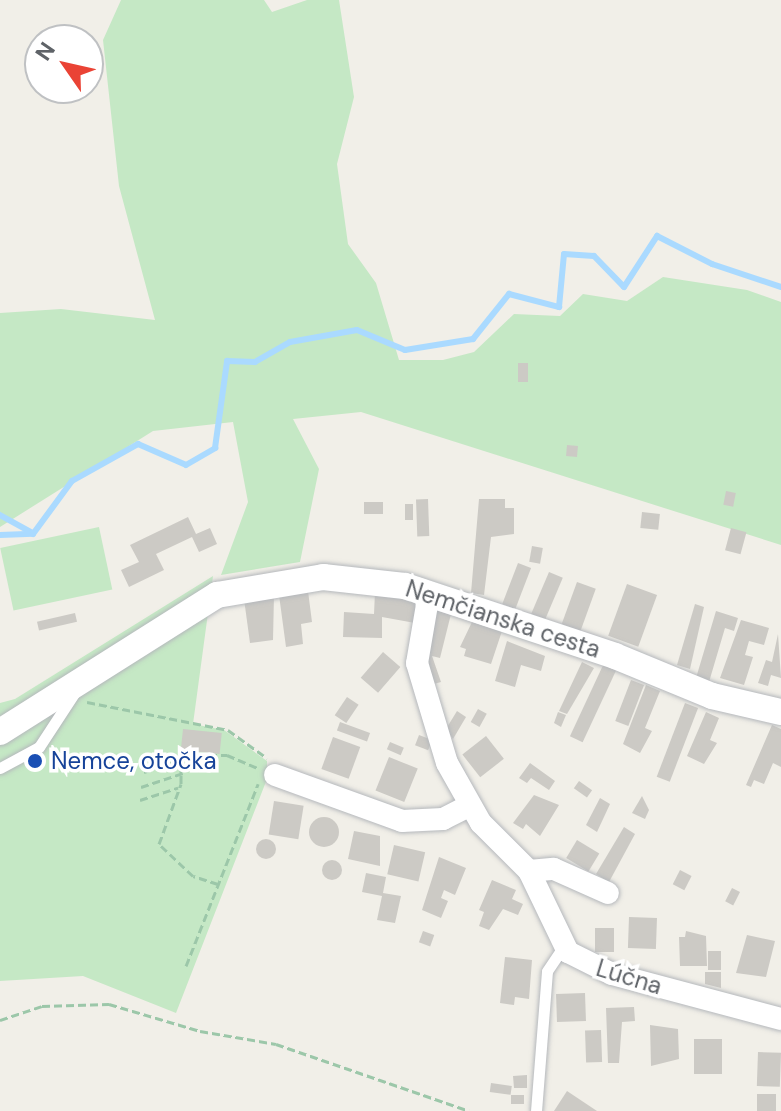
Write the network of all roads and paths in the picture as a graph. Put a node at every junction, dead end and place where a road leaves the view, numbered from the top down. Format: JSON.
{"nodes":[{"id":1,"x":429,"y":593,"type":"junction"},
{"id":2,"x":77,"y":689,"type":"junction"},
{"id":3,"x":781,"y":712,"type":"edge"},
{"id":4,"x":0,"y":732,"type":"edge"},
{"id":5,"x":181,"y":759,"type":"junction"},
{"id":6,"x":0,"y":768,"type":"edge"},
{"id":7,"x":144,"y":772,"type":"dead end"},
{"id":8,"x":183,"y":773,"type":"junction"},
{"id":9,"x":273,"y":779,"type":"junction"},
{"id":10,"x":141,"y":787,"type":"dead end"},
{"id":11,"x":180,"y":787,"type":"junction"},
{"id":12,"x":140,"y":800,"type":"dead end"},
{"id":13,"x":469,"y":806,"type":"junction"},
{"id":14,"x":529,"y":871,"type":"junction"},
{"id":15,"x":218,"y":884,"type":"junction"},
{"id":16,"x":608,"y":893,"type":"dead end"},
{"id":17,"x":564,"y":946,"type":"junction"},
{"id":18,"x":186,"y":966,"type":"dead end"},
{"id":19,"x":781,"y":1019,"type":"edge"},
{"id":20,"x":0,"y":1020,"type":"edge"},
{"id":21,"x":469,"y":1111,"type":"edge"},
{"id":22,"x":536,"y":1111,"type":"edge"}],
"edges":[{"from":1,"to":2,"type":"street","name":"Nemčianska cesta"},
{"from":1,"to":3,"type":"street","name":"Nemčianska cesta"},
{"from":1,"to":13,"type":"street"},
{"from":2,"to":4,"type":"street","name":"Nemčianska cesta"},
{"from":2,"to":6,"type":"lane"},
{"from":2,"to":9,"type":"path"},
{"from":5,"to":7,"type":"path"},
{"from":5,"to":8,"type":"path"},
{"from":5,"to":9,"type":"path"},
{"from":8,"to":10,"type":"path"},
{"from":8,"to":11,"type":"path"},
{"from":9,"to":13,"type":"street"},
{"from":9,"to":15,"type":"path"},
{"from":11,"to":12,"type":"path"},
{"from":11,"to":15,"type":"path"},
{"from":13,"to":14,"type":"street"},
{"from":14,"to":16,"type":"street"},
{"from":14,"to":17,"type":"street"},
{"from":15,"to":18,"type":"path"},
{"from":17,"to":19,"type":"street","name":"Lúčna"},
{"from":17,"to":22,"type":"lane"},
{"from":20,"to":21,"type":"path"}]}
